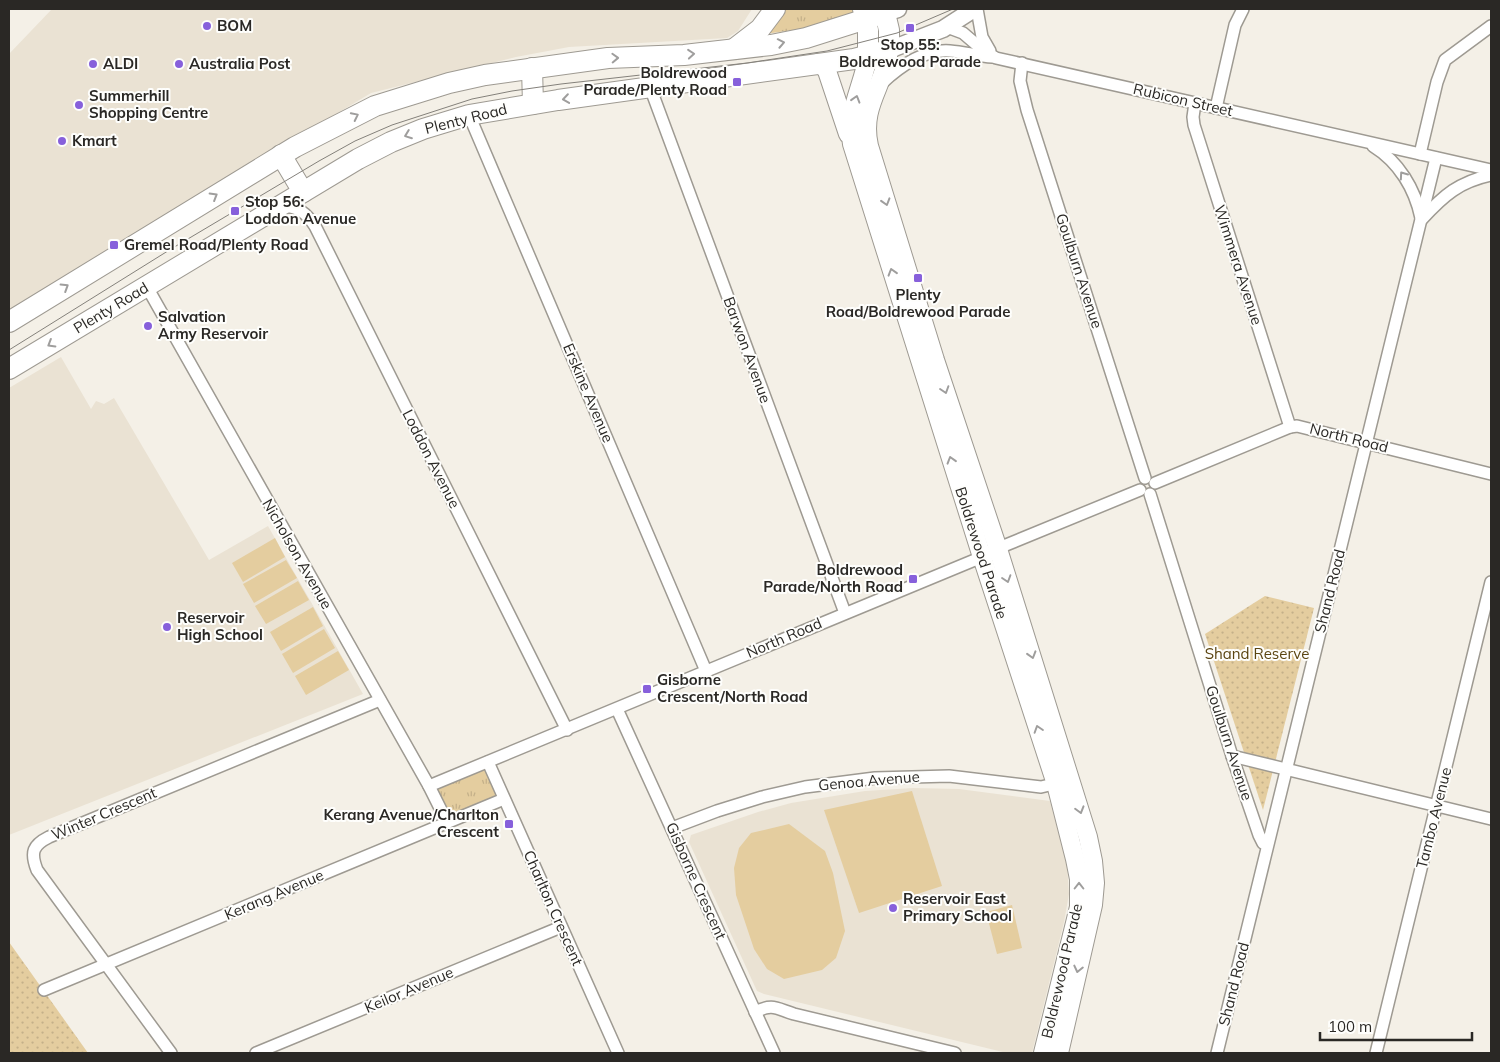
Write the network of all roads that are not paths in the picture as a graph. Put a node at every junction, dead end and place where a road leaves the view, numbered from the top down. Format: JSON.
{"nodes":[{"id":1,"x":775,"y":9,"type":"edge"},
{"id":2,"x":975,"y":9,"type":"edge"},
{"id":3,"x":1243,"y":9,"type":"edge"},
{"id":4,"x":889,"y":10,"type":"edge"},
{"id":5,"x":864,"y":14,"type":"edge"},
{"id":6,"x":1491,"y":26,"type":"edge"},
{"id":7,"x":947,"y":27,"type":"junction"},
{"id":8,"x":733,"y":50,"type":"junction"},
{"id":9,"x":888,"y":50,"type":"junction"},
{"id":10,"x":868,"y":56,"type":"junction"},
{"id":11,"x":1000,"y":59,"type":"junction"},
{"id":12,"x":818,"y":63,"type":"junction"},
{"id":13,"x":1022,"y":63,"type":"junction"},
{"id":14,"x":906,"y":64,"type":"joint"},
{"id":15,"x":532,"y":68,"type":"junction"},
{"id":16,"x":650,"y":87,"type":"junction"},
{"id":17,"x":878,"y":87,"type":"junction"},
{"id":18,"x":1195,"y":103,"type":"junction"},
{"id":19,"x":533,"y":104,"type":"junction"},
{"id":20,"x":1216,"y":108,"type":"junction"},
{"id":21,"x":469,"y":115,"type":"junction"},
{"id":22,"x":1363,"y":141,"type":"junction"},
{"id":23,"x":852,"y":144,"type":"junction"},
{"id":24,"x":1420,"y":154,"type":"junction"},
{"id":25,"x":281,"y":155,"type":"junction"},
{"id":26,"x":1436,"y":158,"type":"junction"},
{"id":27,"x":1491,"y":170,"type":"edge"},
{"id":28,"x":1491,"y":175,"type":"edge"},
{"id":29,"x":302,"y":192,"type":"junction"},
{"id":30,"x":280,"y":206,"type":"junction"},
{"id":31,"x":1421,"y":220,"type":"junction"},
{"id":32,"x":146,"y":287,"type":"junction"},
{"id":33,"x":9,"y":322,"type":"edge"},
{"id":34,"x":10,"y":361,"type":"edge"},
{"id":35,"x":928,"y":363,"type":"junction"},
{"id":36,"x":1290,"y":427,"type":"junction"},
{"id":37,"x":1368,"y":442,"type":"junction"},
{"id":38,"x":1491,"y":474,"type":"edge"},
{"id":39,"x":1150,"y":481,"type":"junction"},
{"id":40,"x":1145,"y":492,"type":"junction"},
{"id":41,"x":998,"y":549,"type":"junction"},
{"id":42,"x":982,"y":557,"type":"junction"},
{"id":43,"x":1491,"y":582,"type":"edge"},
{"id":44,"x":845,"y":613,"type":"junction"},
{"id":45,"x":706,"y":671,"type":"junction"},
{"id":46,"x":380,"y":700,"type":"junction"},
{"id":47,"x":617,"y":709,"type":"junction"},
{"id":48,"x":567,"y":730,"type":"junction"},
{"id":49,"x":1232,"y":756,"type":"junction"},
{"id":50,"x":488,"y":762,"type":"junction"},
{"id":51,"x":1286,"y":769,"type":"junction"},
{"id":52,"x":1063,"y":781,"type":"junction"},
{"id":53,"x":429,"y":786,"type":"junction"},
{"id":54,"x":504,"y":800,"type":"junction"},
{"id":55,"x":1437,"y":806,"type":"junction"},
{"id":56,"x":1491,"y":819,"type":"edge"},
{"id":57,"x":447,"y":822,"type":"junction"},
{"id":58,"x":672,"y":828,"type":"junction"},
{"id":59,"x":1268,"y":845,"type":"junction"},
{"id":60,"x":561,"y":927,"type":"junction"},
{"id":61,"x":106,"y":964,"type":"junction"},
{"id":62,"x":44,"y":990,"type":"dead end"},
{"id":63,"x":757,"y":1016,"type":"junction"},
{"id":64,"x":171,"y":1053,"type":"edge"},
{"id":65,"x":256,"y":1053,"type":"edge"},
{"id":66,"x":618,"y":1053,"type":"edge"},
{"id":67,"x":774,"y":1053,"type":"edge"},
{"id":68,"x":955,"y":1053,"type":"edge"},
{"id":69,"x":1043,"y":1053,"type":"edge"},
{"id":70,"x":1059,"y":1053,"type":"edge"},
{"id":71,"x":1217,"y":1053,"type":"edge"},
{"id":72,"x":1376,"y":1053,"type":"edge"}],
"edges":[{"from":1,"to":8,"type":"highway"},
{"from":2,"to":7,"type":"main road","name":"Plenty Road"},
{"from":2,"to":11,"type":"street","name":"Rubicon Street"},
{"from":3,"to":20,"type":"street"},
{"from":4,"to":5,"type":"highway"},
{"from":4,"to":9,"type":"highway"},
{"from":8,"to":5,"type":"highway","one_way":true},
{"from":5,"to":10,"type":"highway"},
{"from":6,"to":24,"type":"street"},
{"from":7,"to":9,"type":"main road","name":"Plenty Road"},
{"from":7,"to":11,"type":"street","name":"Rubicon Street"},
{"from":15,"to":8,"type":"highway","one_way":true},
{"from":9,"to":10,"type":"highway","name":"Plenty Road"},
{"from":9,"to":17,"type":"main road","name":"Boldrewood Parade"},
{"from":10,"to":12,"type":"highway","name":"Plenty Road"},
{"from":23,"to":10,"type":"main road","name":"Boldrewood Parade","one_way":true},
{"from":11,"to":13,"type":"street","name":"Rubicon Street"},
{"from":11,"to":14,"type":"street","name":"Rubicon Street"},
{"from":12,"to":16,"type":"highway","name":"Plenty Road"},
{"from":12,"to":23,"type":"main road"},
{"from":13,"to":18,"type":"street","name":"Rubicon Street"},
{"from":13,"to":39,"type":"street","name":"Goulburn Avenue"},
{"from":14,"to":17,"type":"street","name":"Boldrewood Parade"},
{"from":15,"to":19,"type":"highway"},
{"from":25,"to":15,"type":"highway","one_way":true},
{"from":16,"to":19,"type":"highway","name":"Plenty Road","one_way":true},
{"from":16,"to":44,"type":"street","name":"Barwon Avenue"},
{"from":17,"to":35,"type":"main road","name":"Boldrewood Parade","one_way":true},
{"from":18,"to":20,"type":"street","name":"Rubicon Street"},
{"from":18,"to":36,"type":"street","name":"Wimmera Avenue"},
{"from":19,"to":21,"type":"highway","name":"Plenty Road"},
{"from":20,"to":22,"type":"street","name":"Rubicon Street"},
{"from":21,"to":29,"type":"highway","name":"Plenty Road","one_way":true},
{"from":21,"to":45,"type":"street","name":"Erskine Avenue"},
{"from":22,"to":24,"type":"street","name":"Rubicon Street"},
{"from":31,"to":22,"type":"street","name":"Rubicon Street","one_way":true},
{"from":35,"to":23,"type":"main road","name":"Boldrewood Parade","one_way":true},
{"from":24,"to":26,"type":"street","name":"Rubicon Street"},
{"from":25,"to":29,"type":"highway"},
{"from":33,"to":25,"type":"highway","one_way":true},
{"from":26,"to":27,"type":"street","name":"Rubicon Street"},
{"from":26,"to":31,"type":"street","name":"Shand Road"},
{"from":28,"to":31,"type":"street"},
{"from":29,"to":30,"type":"highway","name":"Plenty Road"},
{"from":30,"to":32,"type":"highway","name":"Plenty Road"},
{"from":30,"to":48,"type":"street","name":"Loddon Avenue"},
{"from":31,"to":37,"type":"street","name":"Shand Road"},
{"from":32,"to":34,"type":"highway","name":"Plenty Road","one_way":true},
{"from":32,"to":46,"type":"street","name":"Nicholson Avenue"},
{"from":35,"to":41,"type":"main road","name":"Boldrewood Parade","one_way":true},
{"from":42,"to":35,"type":"main road","name":"Boldrewood Parade","one_way":true},
{"from":36,"to":37,"type":"street","name":"North Road"},
{"from":36,"to":39,"type":"street","name":"North Road"},
{"from":37,"to":38,"type":"street","name":"North Road"},
{"from":37,"to":51,"type":"street","name":"Shand Road"},
{"from":39,"to":40,"type":"street"},
{"from":40,"to":41,"type":"street","name":"North Road"},
{"from":40,"to":49,"type":"street","name":"Goulburn Avenue"},
{"from":41,"to":42,"type":"street","name":"North Road"},
{"from":41,"to":52,"type":"main road","name":"Boldrewood Parade","one_way":true},
{"from":42,"to":44,"type":"street","name":"North Road"},
{"from":52,"to":42,"type":"main road","name":"Boldrewood Parade","one_way":true},
{"from":43,"to":55,"type":"street","name":"Tambo Avenue"},
{"from":44,"to":45,"type":"street","name":"North Road"},
{"from":45,"to":47,"type":"street","name":"North Road"},
{"from":46,"to":53,"type":"street","name":"Nicholson Avenue"},
{"from":46,"to":61,"type":"street","name":"Winter Crescent"},
{"from":47,"to":48,"type":"street","name":"North Road"},
{"from":47,"to":58,"type":"street","name":"Gisborne Crescent"},
{"from":48,"to":50,"type":"street","name":"North Road"},
{"from":49,"to":51,"type":"street"},
{"from":49,"to":59,"type":"street","name":"Goulburn Avenue"},
{"from":50,"to":53,"type":"street","name":"North Road"},
{"from":50,"to":54,"type":"street","name":"Charlton Crescent"},
{"from":51,"to":55,"type":"street"},
{"from":51,"to":59,"type":"street","name":"Shand Road"},
{"from":52,"to":58,"type":"street","name":"Genoa Avenue"},
{"from":69,"to":52,"type":"main road","name":"Boldrewood Parade","one_way":true},
{"from":52,"to":70,"type":"main road","name":"Boldrewood Parade","one_way":true},
{"from":53,"to":57,"type":"street","name":"Nicholson Avenue"},
{"from":54,"to":57,"type":"street","name":"Kerang Avenue"},
{"from":54,"to":60,"type":"street","name":"Charlton Crescent"},
{"from":55,"to":56,"type":"street"},
{"from":55,"to":72,"type":"street","name":"Tambo Avenue"},
{"from":57,"to":61,"type":"street","name":"Kerang Avenue"},
{"from":58,"to":63,"type":"street","name":"Gisborne Crescent"},
{"from":59,"to":71,"type":"street","name":"Shand Road"},
{"from":60,"to":65,"type":"street","name":"Keilor Avenue"},
{"from":60,"to":66,"type":"street","name":"Charlton Crescent"},
{"from":61,"to":62,"type":"street","name":"Kerang Avenue"},
{"from":61,"to":64,"type":"street","name":"Winter Crescent"},
{"from":63,"to":67,"type":"street","name":"Gisborne Crescent"},
{"from":63,"to":68,"type":"street"}]}
